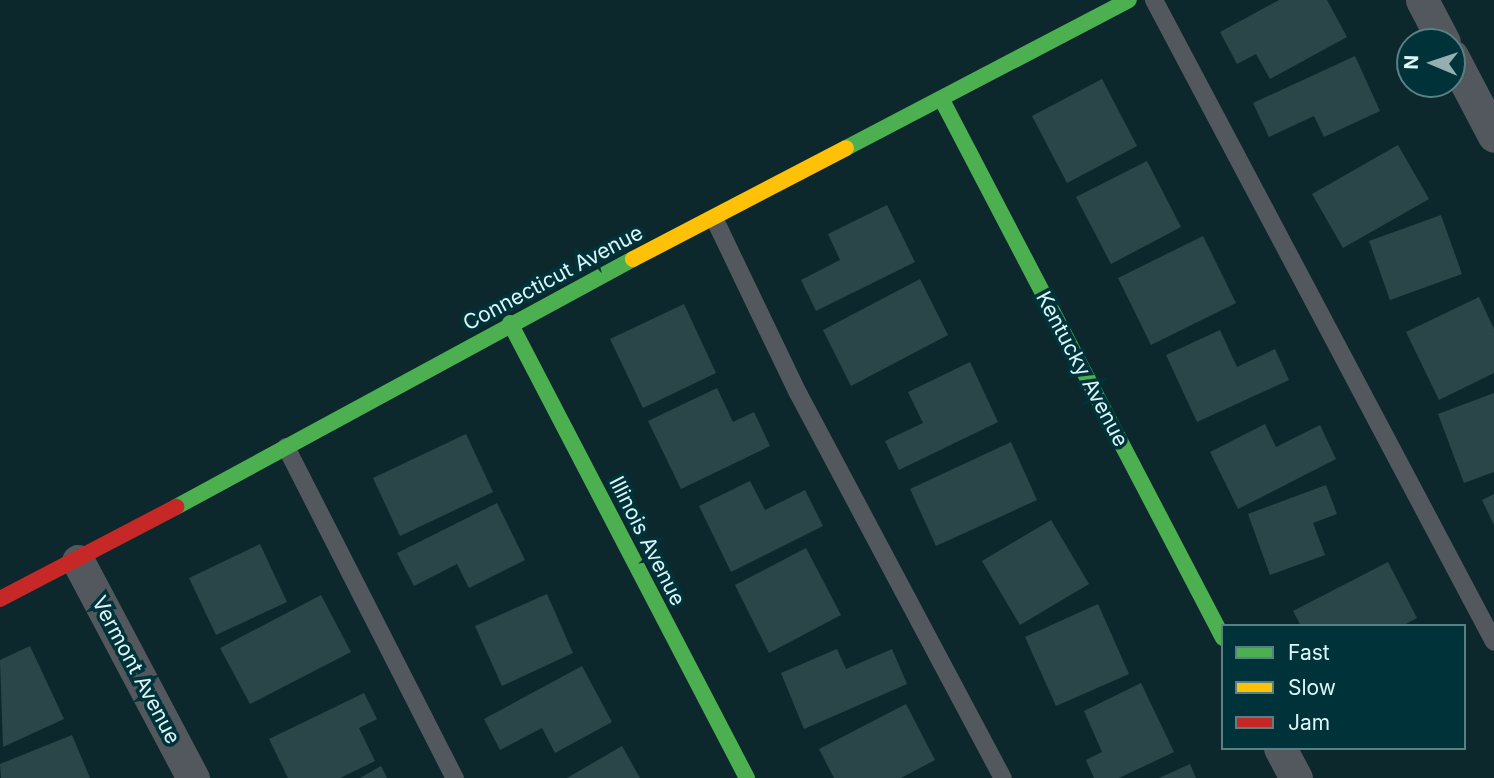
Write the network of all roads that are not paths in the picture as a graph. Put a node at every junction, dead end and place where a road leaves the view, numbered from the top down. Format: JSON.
{"nodes":[{"id":1,"x":1129,"y":0,"type":"edge"},
{"id":2,"x":1154,"y":0,"type":"edge"},
{"id":3,"x":1422,"y":0,"type":"edge"},
{"id":4,"x":1437,"y":28,"type":"edge"},
{"id":5,"x":1466,"y":83,"type":"edge"},
{"id":6,"x":942,"y":100,"type":"junction"},
{"id":7,"x":1494,"y":136,"type":"edge"},
{"id":8,"x":713,"y":218,"type":"junction"},
{"id":9,"x":510,"y":323,"type":"junction"},
{"id":10,"x":286,"y":447,"type":"junction"},
{"id":11,"x":78,"y":561,"type":"junction"},
{"id":12,"x":0,"y":599,"type":"edge"},
{"id":13,"x":1221,"y":634,"type":"edge"},
{"id":14,"x":1494,"y":642,"type":"edge"},
{"id":15,"x":1281,"y":750,"type":"edge"},
{"id":16,"x":193,"y":778,"type":"edge"},
{"id":17,"x":455,"y":778,"type":"edge"},
{"id":18,"x":747,"y":778,"type":"edge"},
{"id":19,"x":1003,"y":778,"type":"edge"},
{"id":20,"x":1296,"y":778,"type":"edge"}],
"edges":[{"from":1,"to":6,"type":"street","name":"Connecticut Avenue"},
{"from":2,"to":14,"type":"lane"},
{"from":3,"to":4,"type":"street"},
{"from":5,"to":7,"type":"street"},
{"from":6,"to":8,"type":"street","name":"Connecticut Avenue"},
{"from":6,"to":13,"type":"street","name":"Kentucky Avenue"},
{"from":8,"to":9,"type":"street","name":"Connecticut Avenue"},
{"from":8,"to":19,"type":"lane"},
{"from":9,"to":10,"type":"street","name":"Connecticut Avenue"},
{"from":9,"to":18,"type":"street","name":"Illinois Avenue"},
{"from":10,"to":11,"type":"street","name":"Connecticut Avenue"},
{"from":10,"to":17,"type":"lane"},
{"from":11,"to":12,"type":"street","name":"Connecticut Avenue"},
{"from":11,"to":16,"type":"street","name":"Vermont Avenue"},
{"from":15,"to":20,"type":"street"}]}
